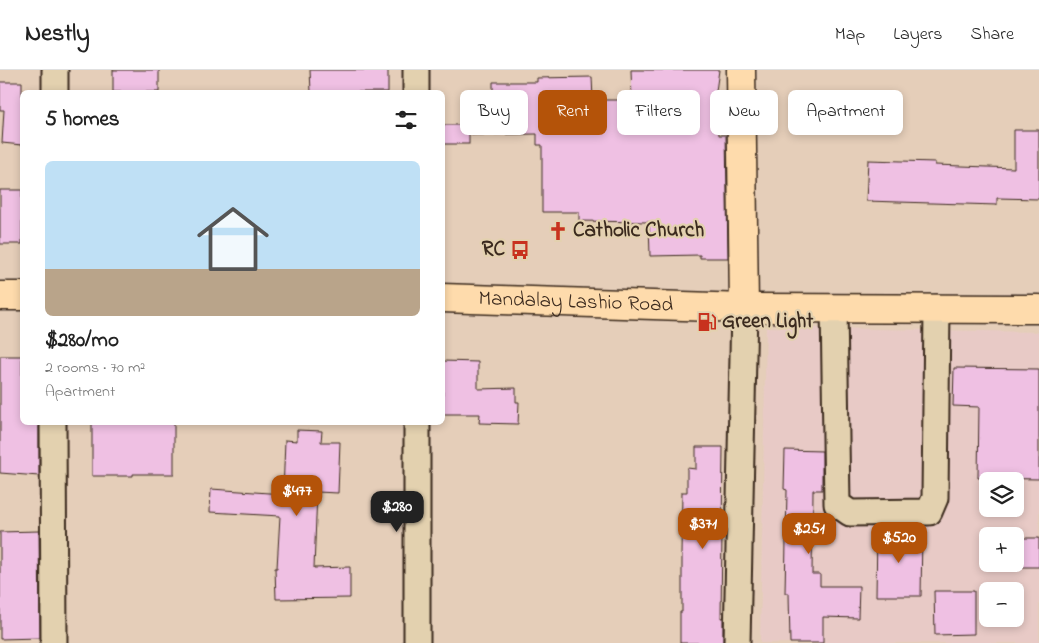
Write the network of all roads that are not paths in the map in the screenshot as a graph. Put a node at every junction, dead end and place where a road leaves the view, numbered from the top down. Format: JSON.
{"nodes":[{"id":1,"x":55,"y":70,"type":"edge"},
{"id":2,"x":416,"y":70,"type":"edge"},
{"id":3,"x":742,"y":70,"type":"edge"},
{"id":4,"x":55,"y":90,"type":"edge"},
{"id":5,"x":416,"y":90,"type":"edge"},
{"id":6,"x":0,"y":296,"type":"edge"},
{"id":7,"x":20,"y":296,"type":"edge"},
{"id":8,"x":445,"y":298,"type":"edge"},
{"id":9,"x":744,"y":308,"type":"junction"},
{"id":10,"x":834,"y":308,"type":"junction"},
{"id":11,"x":937,"y":308,"type":"junction"},
{"id":12,"x":1039,"y":308,"type":"edge"},
{"id":13,"x":53,"y":425,"type":"edge"},
{"id":14,"x":417,"y":425,"type":"edge"},
{"id":15,"x":54,"y":643,"type":"edge"},
{"id":16,"x":417,"y":643,"type":"edge"},
{"id":17,"x":737,"y":643,"type":"edge"}],
"edges":[{"from":1,"to":4,"type":"street"},
{"from":2,"to":5,"type":"street"},
{"from":3,"to":9,"type":"main road"},
{"from":6,"to":7,"type":"main road"},
{"from":8,"to":9,"type":"main road","name":"Mandalay Lashio Road"},
{"from":9,"to":10,"type":"main road","name":"Mandalay Lashio Road"},
{"from":9,"to":17,"type":"street"},
{"from":10,"to":11,"type":"main road","name":"Mandalay Lashio Road"},
{"from":10,"to":11,"type":"street"},
{"from":11,"to":12,"type":"main road","name":"Mandalay Lashio Road"},
{"from":13,"to":15,"type":"street"},
{"from":14,"to":16,"type":"street"}]}
